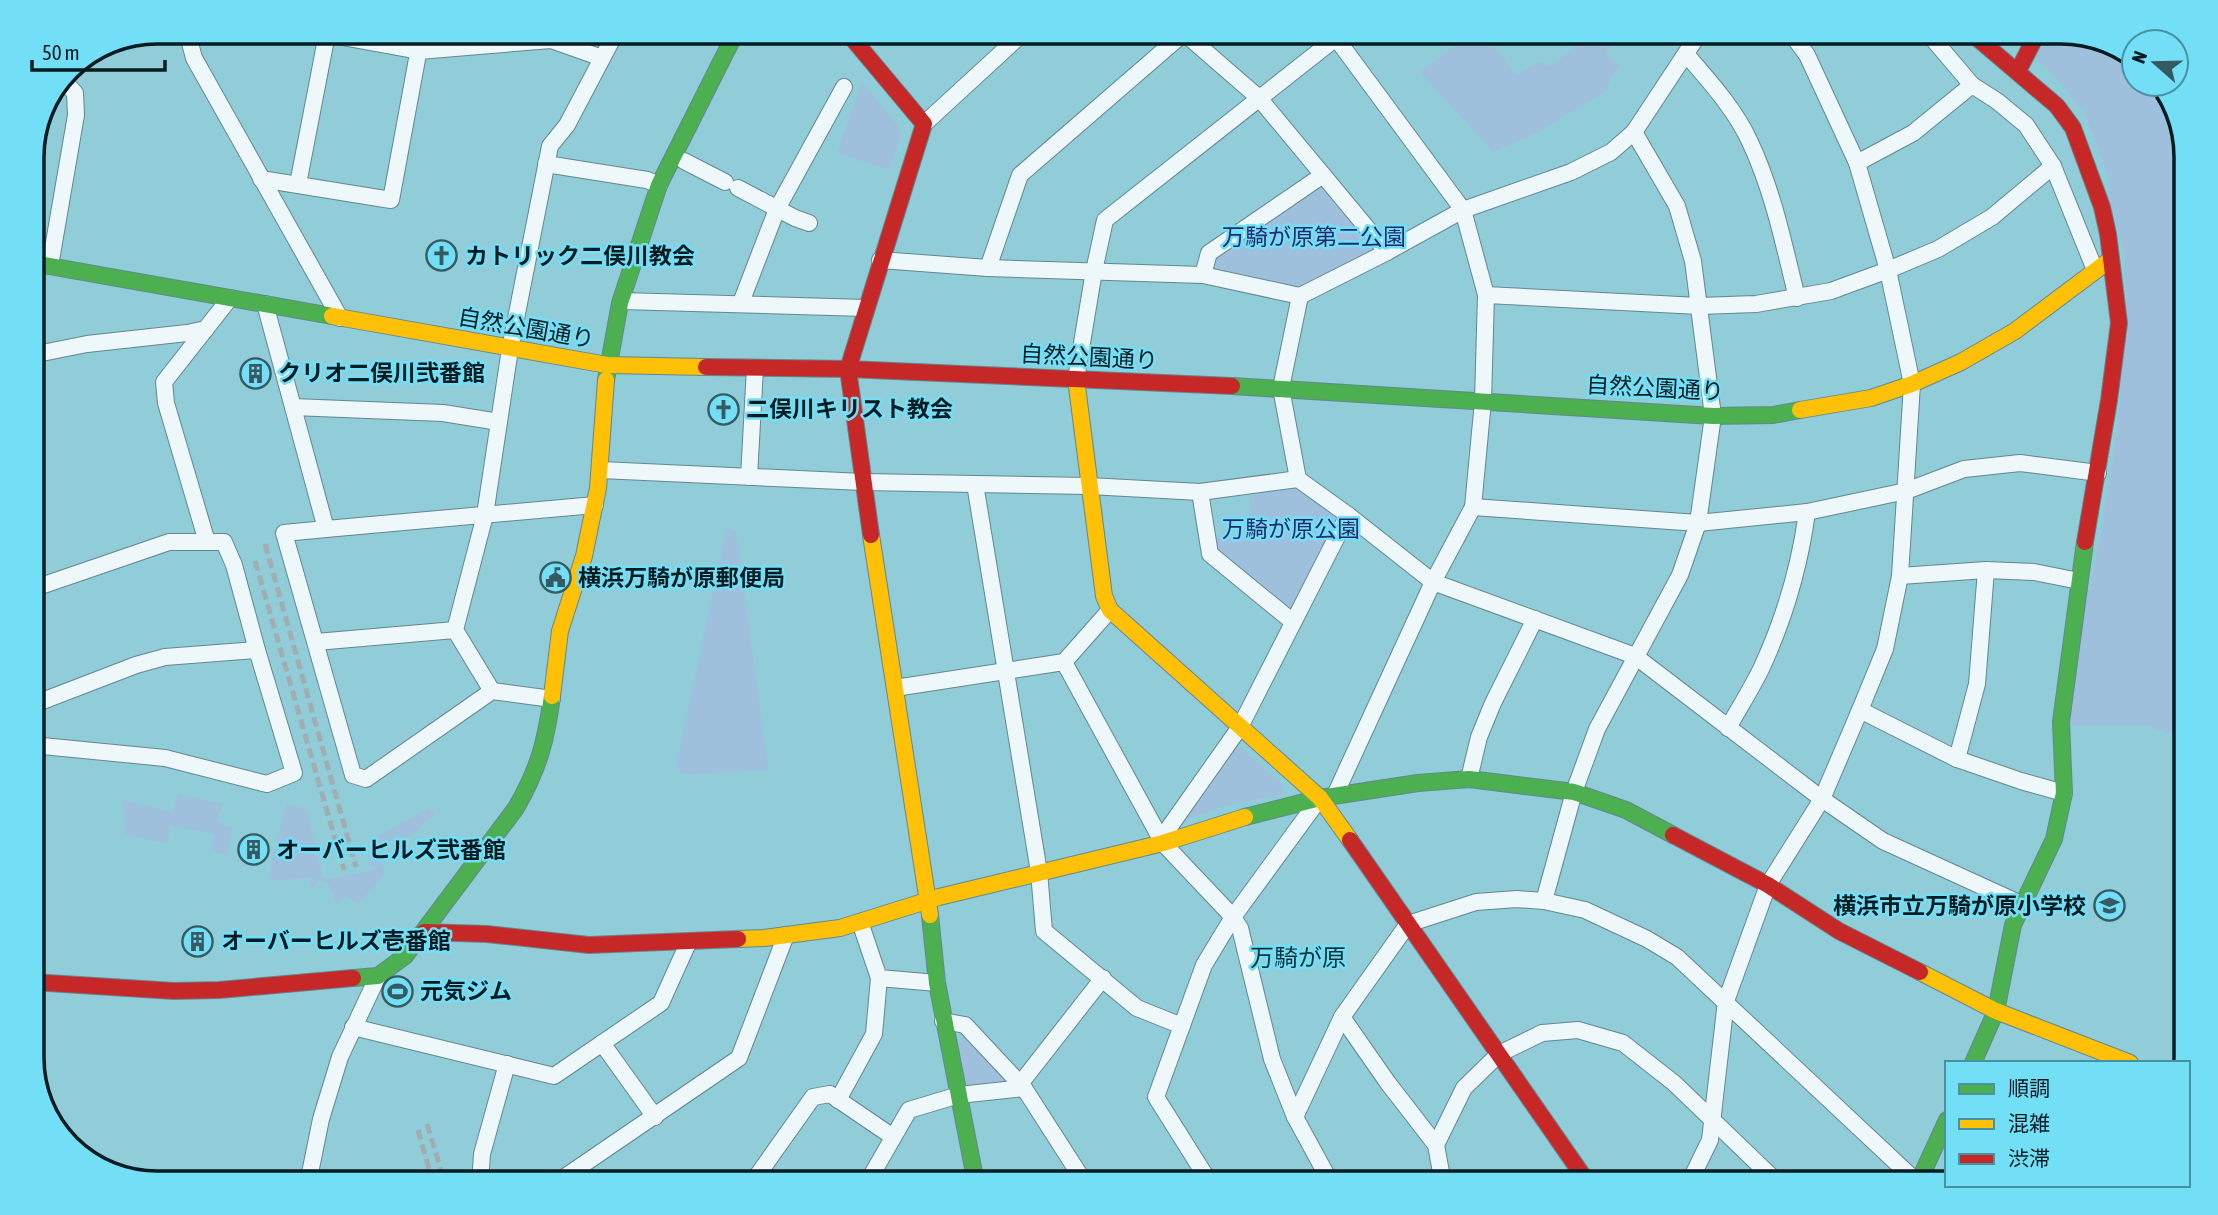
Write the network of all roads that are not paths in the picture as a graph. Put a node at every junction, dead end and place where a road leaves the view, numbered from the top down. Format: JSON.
{"nodes":[{"id":1,"x":190,"y":44,"type":"edge"},
{"id":2,"x":319,"y":44,"type":"edge"},
{"id":3,"x":381,"y":44,"type":"edge"},
{"id":4,"x":420,"y":44,"type":"edge"},
{"id":5,"x":503,"y":44,"type":"edge"},
{"id":6,"x":562,"y":44,"type":"edge"},
{"id":7,"x":610,"y":44,"type":"edge"},
{"id":8,"x":730,"y":44,"type":"edge"},
{"id":9,"x":857,"y":44,"type":"edge"},
{"id":10,"x":1011,"y":44,"type":"edge"},
{"id":11,"x":1169,"y":44,"type":"edge"},
{"id":12,"x":1197,"y":44,"type":"edge"},
{"id":13,"x":1322,"y":44,"type":"edge"},
{"id":14,"x":1339,"y":44,"type":"edge"},
{"id":15,"x":1692,"y":44,"type":"edge"},
{"id":16,"x":1799,"y":44,"type":"edge"},
{"id":17,"x":1937,"y":44,"type":"edge"},
{"id":18,"x":1985,"y":44,"type":"edge"},
{"id":19,"x":2032,"y":44,"type":"edge"},
{"id":20,"x":419,"y":51,"type":"junction"},
{"id":21,"x":1686,"y":54,"type":"junction"},
{"id":22,"x":602,"y":58,"type":"junction"},
{"id":23,"x":2018,"y":71,"type":"junction"},
{"id":24,"x":1972,"y":85,"type":"junction"},
{"id":25,"x":69,"y":87,"type":"edge"},
{"id":26,"x":844,"y":87,"type":"dead end"},
{"id":27,"x":1259,"y":98,"type":"junction"},
{"id":28,"x":924,"y":124,"type":"junction"},
{"id":29,"x":1634,"y":132,"type":"junction"},
{"id":30,"x":684,"y":161,"type":"dead end"},
{"id":31,"x":1857,"y":163,"type":"junction"},
{"id":32,"x":546,"y":164,"type":"junction"},
{"id":33,"x":2053,"y":166,"type":"junction"},
{"id":34,"x":1323,"y":175,"type":"junction"},
{"id":35,"x":261,"y":179,"type":"junction"},
{"id":36,"x":298,"y":184,"type":"junction"},
{"id":37,"x":659,"y":185,"type":"junction"},
{"id":38,"x":777,"y":209,"type":"junction"},
{"id":39,"x":1463,"y":210,"type":"junction"},
{"id":40,"x":809,"y":223,"type":"dead end"},
{"id":41,"x":1387,"y":252,"type":"junction"},
{"id":42,"x":2111,"y":259,"type":"junction"},
{"id":43,"x":880,"y":260,"type":"junction"},
{"id":44,"x":44,"y":265,"type":"edge"},
{"id":45,"x":50,"y":266,"type":"junction"},
{"id":46,"x":988,"y":268,"type":"junction"},
{"id":47,"x":2095,"y":270,"type":"junction"},
{"id":48,"x":1094,"y":271,"type":"junction"},
{"id":49,"x":1888,"y":271,"type":"junction"},
{"id":50,"x":1203,"y":275,"type":"junction"},
{"id":51,"x":1486,"y":295,"type":"junction"},
{"id":52,"x":1300,"y":296,"type":"junction"},
{"id":53,"x":229,"y":298,"type":"junction"},
{"id":54,"x":1797,"y":298,"type":"junction"},
{"id":55,"x":621,"y":301,"type":"junction"},
{"id":56,"x":265,"y":304,"type":"junction"},
{"id":57,"x":742,"y":304,"type":"junction"},
{"id":58,"x":1699,"y":306,"type":"junction"},
{"id":59,"x":866,"y":308,"type":"junction"},
{"id":60,"x":340,"y":318,"type":"junction"},
{"id":61,"x":206,"y":328,"type":"junction"},
{"id":62,"x":510,"y":349,"type":"junction"},
{"id":63,"x":44,"y":353,"type":"edge"},
{"id":64,"x":607,"y":365,"type":"junction"},
{"id":65,"x":755,"y":368,"type":"junction"},
{"id":66,"x":848,"y":369,"type":"junction"},
{"id":67,"x":1076,"y":379,"type":"junction"},
{"id":68,"x":1912,"y":384,"type":"junction"},
{"id":69,"x":1281,"y":388,"type":"junction"},
{"id":70,"x":1483,"y":401,"type":"junction"},
{"id":71,"x":293,"y":407,"type":"junction"},
{"id":72,"x":1713,"y":416,"type":"junction"},
{"id":73,"x":499,"y":422,"type":"junction"},
{"id":74,"x":601,"y":470,"type":"junction"},
{"id":75,"x":2098,"y":473,"type":"junction"},
{"id":76,"x":749,"y":477,"type":"junction"},
{"id":77,"x":1298,"y":479,"type":"junction"},
{"id":78,"x":863,"y":482,"type":"junction"},
{"id":79,"x":975,"y":485,"type":"junction"},
{"id":80,"x":1089,"y":486,"type":"junction"},
{"id":81,"x":1906,"y":491,"type":"junction"},
{"id":82,"x":1200,"y":492,"type":"junction"},
{"id":83,"x":595,"y":505,"type":"junction"},
{"id":84,"x":1473,"y":507,"type":"junction"},
{"id":85,"x":1807,"y":512,"type":"junction"},
{"id":86,"x":485,"y":514,"type":"junction"},
{"id":87,"x":1348,"y":515,"type":"junction"},
{"id":88,"x":1698,"y":523,"type":"junction"},
{"id":89,"x":326,"y":529,"type":"junction"},
{"id":90,"x":207,"y":542,"type":"junction"},
{"id":91,"x":1986,"y":570,"type":"junction"},
{"id":92,"x":1900,"y":576,"type":"junction"},
{"id":93,"x":2079,"y":581,"type":"junction"},
{"id":94,"x":1433,"y":582,"type":"junction"},
{"id":95,"x":44,"y":585,"type":"edge"},
{"id":96,"x":1110,"y":610,"type":"junction"},
{"id":97,"x":1535,"y":619,"type":"junction"},
{"id":98,"x":1293,"y":622,"type":"junction"},
{"id":99,"x":455,"y":630,"type":"junction"},
{"id":100,"x":316,"y":642,"type":"junction"},
{"id":101,"x":257,"y":650,"type":"junction"},
{"id":102,"x":1635,"y":656,"type":"junction"},
{"id":103,"x":1064,"y":662,"type":"junction"},
{"id":104,"x":1007,"y":670,"type":"junction"},
{"id":105,"x":895,"y":688,"type":"junction"},
{"id":106,"x":492,"y":691,"type":"junction"},
{"id":107,"x":552,"y":699,"type":"junction"},
{"id":108,"x":44,"y":700,"type":"edge"},
{"id":109,"x":1860,"y":710,"type":"junction"},
{"id":110,"x":1240,"y":727,"type":"junction"},
{"id":111,"x":1728,"y":728,"type":"junction"},
{"id":112,"x":44,"y":746,"type":"edge"},
{"id":113,"x":1957,"y":759,"type":"junction"},
{"id":114,"x":1469,"y":779,"type":"junction"},
{"id":115,"x":1574,"y":792,"type":"junction"},
{"id":116,"x":2064,"y":793,"type":"junction"},
{"id":117,"x":1328,"y":796,"type":"junction"},
{"id":118,"x":1822,"y":799,"type":"junction"},
{"id":119,"x":1162,"y":841,"type":"junction"},
{"id":120,"x":1039,"y":872,"type":"junction"},
{"id":121,"x":1768,"y":885,"type":"junction"},
{"id":122,"x":928,"y":900,"type":"junction"},
{"id":123,"x":1544,"y":901,"type":"junction"},
{"id":124,"x":2021,"y":904,"type":"junction"},
{"id":125,"x":1233,"y":917,"type":"junction"},
{"id":126,"x":860,"y":922,"type":"junction"},
{"id":127,"x":1408,"y":924,"type":"junction"},
{"id":128,"x":424,"y":932,"type":"junction"},
{"id":129,"x":786,"y":935,"type":"junction"},
{"id":130,"x":689,"y":941,"type":"junction"},
{"id":131,"x":377,"y":976,"type":"junction"},
{"id":132,"x":879,"y":978,"type":"junction"},
{"id":133,"x":1103,"y":978,"type":"junction"},
{"id":134,"x":44,"y":983,"type":"edge"},
{"id":135,"x":937,"y":984,"type":"junction"},
{"id":136,"x":1726,"y":1001,"type":"junction"},
{"id":137,"x":1996,"y":1011,"type":"junction"},
{"id":138,"x":1342,"y":1017,"type":"junction"},
{"id":139,"x":943,"y":1021,"type":"junction"},
{"id":140,"x":1182,"y":1026,"type":"junction"},
{"id":141,"x":353,"y":1027,"type":"junction"},
{"id":142,"x":603,"y":1043,"type":"junction"},
{"id":143,"x":1499,"y":1054,"type":"junction"},
{"id":144,"x":2091,"y":1056,"type":"edge"},
{"id":145,"x":1974,"y":1061,"type":"edge"},
{"id":146,"x":2119,"y":1061,"type":"edge"},
{"id":147,"x":508,"y":1064,"type":"junction"},
{"id":148,"x":1022,"y":1086,"type":"junction"},
{"id":149,"x":959,"y":1095,"type":"junction"},
{"id":150,"x":838,"y":1100,"type":"junction"},
{"id":151,"x":655,"y":1117,"type":"junction"},
{"id":152,"x":1295,"y":1117,"type":"junction"},
{"id":153,"x":1712,"y":1122,"type":"junction"},
{"id":154,"x":1945,"y":1124,"type":"edge"},
{"id":155,"x":893,"y":1137,"type":"junction"},
{"id":156,"x":1436,"y":1145,"type":"junction"},
{"id":157,"x":311,"y":1171,"type":"edge"},
{"id":158,"x":481,"y":1171,"type":"edge"},
{"id":159,"x":575,"y":1171,"type":"edge"},
{"id":160,"x":761,"y":1171,"type":"edge"},
{"id":161,"x":874,"y":1171,"type":"edge"},
{"id":162,"x":974,"y":1171,"type":"edge"},
{"id":163,"x":1077,"y":1171,"type":"edge"},
{"id":164,"x":1202,"y":1171,"type":"edge"},
{"id":165,"x":1324,"y":1171,"type":"edge"},
{"id":166,"x":1441,"y":1171,"type":"edge"},
{"id":167,"x":1579,"y":1171,"type":"edge"},
{"id":168,"x":1695,"y":1171,"type":"edge"},
{"id":169,"x":1764,"y":1171,"type":"edge"},
{"id":170,"x":1904,"y":1171,"type":"edge"},
{"id":171,"x":1924,"y":1171,"type":"edge"}],
"edges":[{"from":1,"to":35,"type":"street"},
{"from":2,"to":36,"type":"street"},
{"from":3,"to":20,"type":"street"},
{"from":4,"to":20,"type":"street"},
{"from":5,"to":20,"type":"street"},
{"from":6,"to":22,"type":"street"},
{"from":7,"to":22,"type":"street"},
{"from":8,"to":37,"type":"street"},
{"from":9,"to":28,"type":"street"},
{"from":10,"to":28,"type":"street"},
{"from":11,"to":46,"type":"street"},
{"from":12,"to":27,"type":"street"},
{"from":13,"to":27,"type":"street"},
{"from":14,"to":39,"type":"street"},
{"from":15,"to":21,"type":"street"},
{"from":16,"to":31,"type":"street"},
{"from":17,"to":24,"type":"street"},
{"from":18,"to":23,"type":"street"},
{"from":19,"to":23,"type":"street"},
{"from":20,"to":36,"type":"street"},
{"from":21,"to":29,"type":"street"},
{"from":21,"to":54,"type":"street"},
{"from":22,"to":32,"type":"street"},
{"from":23,"to":42,"type":"street"},
{"from":24,"to":31,"type":"street"},
{"from":24,"to":33,"type":"street"},
{"from":25,"to":45,"type":"street"},
{"from":26,"to":38,"type":"street"},
{"from":27,"to":34,"type":"street"},
{"from":27,"to":48,"type":"street"},
{"from":28,"to":43,"type":"street"},
{"from":29,"to":39,"type":"street"},
{"from":29,"to":58,"type":"street"},
{"from":30,"to":38,"type":"street"},
{"from":31,"to":49,"type":"street"},
{"from":32,"to":37,"type":"street"},
{"from":32,"to":62,"type":"street"},
{"from":33,"to":47,"type":"street"},
{"from":33,"to":49,"type":"street"},
{"from":34,"to":41,"type":"street"},
{"from":34,"to":50,"type":"street"},
{"from":35,"to":36,"type":"street"},
{"from":35,"to":60,"type":"street"},
{"from":37,"to":55,"type":"street"},
{"from":38,"to":40,"type":"street"},
{"from":38,"to":57,"type":"street"},
{"from":39,"to":41,"type":"street"},
{"from":39,"to":51,"type":"street"},
{"from":41,"to":52,"type":"street"},
{"from":42,"to":47,"type":"street","name":"自然公園通り"},
{"from":42,"to":75,"type":"street"},
{"from":43,"to":46,"type":"street"},
{"from":43,"to":59,"type":"street"},
{"from":44,"to":45,"type":"street","name":"自然公園通り"},
{"from":45,"to":53,"type":"street","name":"自然公園通り"},
{"from":46,"to":48,"type":"street"},
{"from":47,"to":68,"type":"street","name":"自然公園通り"},
{"from":48,"to":50,"type":"street"},
{"from":48,"to":67,"type":"street"},
{"from":49,"to":54,"type":"street"},
{"from":49,"to":68,"type":"street"},
{"from":50,"to":52,"type":"street"},
{"from":51,"to":58,"type":"street"},
{"from":51,"to":70,"type":"street"},
{"from":52,"to":69,"type":"street"},
{"from":53,"to":56,"type":"street","name":"自然公園通り"},
{"from":53,"to":61,"type":"street"},
{"from":54,"to":58,"type":"street"},
{"from":55,"to":57,"type":"street"},
{"from":55,"to":64,"type":"street"},
{"from":56,"to":60,"type":"street","name":"自然公園通り"},
{"from":56,"to":71,"type":"street"},
{"from":57,"to":59,"type":"street"},
{"from":58,"to":72,"type":"street"},
{"from":59,"to":66,"type":"street"},
{"from":60,"to":62,"type":"street","name":"自然公園通り"},
{"from":61,"to":63,"type":"street"},
{"from":61,"to":90,"type":"street"},
{"from":62,"to":64,"type":"street","name":"自然公園通り"},
{"from":62,"to":73,"type":"street"},
{"from":64,"to":65,"type":"street","name":"自然公園通り"},
{"from":64,"to":74,"type":"street"},
{"from":65,"to":66,"type":"street","name":"自然公園通り"},
{"from":65,"to":76,"type":"street"},
{"from":66,"to":67,"type":"street","name":"自然公園通り"},
{"from":66,"to":78,"type":"street"},
{"from":67,"to":69,"type":"street","name":"自然公園通り"},
{"from":67,"to":80,"type":"street"},
{"from":68,"to":72,"type":"street","name":"自然公園通り"},
{"from":68,"to":81,"type":"street"},
{"from":69,"to":70,"type":"street","name":"自然公園通り"},
{"from":69,"to":77,"type":"street"},
{"from":70,"to":72,"type":"street","name":"自然公園通り"},
{"from":70,"to":84,"type":"street"},
{"from":71,"to":73,"type":"street"},
{"from":71,"to":89,"type":"street"},
{"from":72,"to":88,"type":"street"},
{"from":73,"to":86,"type":"street"},
{"from":74,"to":76,"type":"street"},
{"from":74,"to":83,"type":"street"},
{"from":75,"to":81,"type":"street"},
{"from":75,"to":93,"type":"street"},
{"from":76,"to":78,"type":"street"},
{"from":77,"to":82,"type":"street"},
{"from":77,"to":87,"type":"street"},
{"from":78,"to":79,"type":"street"},
{"from":78,"to":105,"type":"street"},
{"from":79,"to":80,"type":"street"},
{"from":79,"to":104,"type":"street"},
{"from":80,"to":82,"type":"street"},
{"from":80,"to":96,"type":"street"},
{"from":81,"to":85,"type":"street"},
{"from":81,"to":92,"type":"street"},
{"from":82,"to":98,"type":"street"},
{"from":83,"to":86,"type":"street"},
{"from":83,"to":107,"type":"street"},
{"from":84,"to":88,"type":"street"},
{"from":84,"to":94,"type":"street"},
{"from":85,"to":88,"type":"street"},
{"from":85,"to":111,"type":"street"},
{"from":86,"to":89,"type":"street"},
{"from":86,"to":99,"type":"street"},
{"from":87,"to":94,"type":"street"},
{"from":87,"to":98,"type":"street"},
{"from":88,"to":102,"type":"street"},
{"from":89,"to":100,"type":"street"},
{"from":90,"to":95,"type":"street"},
{"from":90,"to":101,"type":"street"},
{"from":91,"to":92,"type":"street"},
{"from":91,"to":93,"type":"street"},
{"from":91,"to":113,"type":"street"},
{"from":92,"to":109,"type":"street"},
{"from":93,"to":116,"type":"street"},
{"from":94,"to":97,"type":"street"},
{"from":94,"to":117,"type":"street"},
{"from":96,"to":103,"type":"street"},
{"from":96,"to":110,"type":"street"},
{"from":97,"to":102,"type":"street"},
{"from":97,"to":114,"type":"street"},
{"from":98,"to":110,"type":"street"},
{"from":99,"to":100,"type":"street"},
{"from":99,"to":106,"type":"street"},
{"from":100,"to":106,"type":"street"},
{"from":101,"to":108,"type":"street"},
{"from":101,"to":112,"type":"street"},
{"from":102,"to":111,"type":"street"},
{"from":102,"to":115,"type":"street"},
{"from":103,"to":104,"type":"street"},
{"from":103,"to":119,"type":"street"},
{"from":104,"to":105,"type":"street"},
{"from":104,"to":120,"type":"street"},
{"from":105,"to":122,"type":"street"},
{"from":106,"to":107,"type":"street"},
{"from":107,"to":128,"type":"street"},
{"from":109,"to":113,"type":"street"},
{"from":109,"to":118,"type":"street"},
{"from":110,"to":117,"type":"street"},
{"from":110,"to":119,"type":"street"},
{"from":111,"to":118,"type":"street"},
{"from":113,"to":116,"type":"street"},
{"from":114,"to":115,"type":"street"},
{"from":114,"to":117,"type":"street"},
{"from":115,"to":121,"type":"street"},
{"from":115,"to":123,"type":"street"},
{"from":116,"to":124,"type":"street"},
{"from":117,"to":119,"type":"street"},
{"from":117,"to":125,"type":"street"},
{"from":117,"to":127,"type":"street"},
{"from":118,"to":121,"type":"street"},
{"from":118,"to":124,"type":"street"},
{"from":119,"to":120,"type":"street"},
{"from":119,"to":125,"type":"street"},
{"from":120,"to":122,"type":"street"},
{"from":120,"to":133,"type":"street"},
{"from":121,"to":136,"type":"street"},
{"from":121,"to":137,"type":"street"},
{"from":122,"to":126,"type":"street"},
{"from":122,"to":135,"type":"street"},
{"from":123,"to":127,"type":"street"},
{"from":123,"to":136,"type":"street"},
{"from":124,"to":137,"type":"street"},
{"from":125,"to":140,"type":"street"},
{"from":125,"to":152,"type":"street"},
{"from":126,"to":129,"type":"street"},
{"from":126,"to":132,"type":"street"},
{"from":127,"to":138,"type":"street"},
{"from":127,"to":143,"type":"street"},
{"from":128,"to":130,"type":"street"},
{"from":128,"to":131,"type":"street"},
{"from":129,"to":130,"type":"street"},
{"from":129,"to":151,"type":"street"},
{"from":130,"to":142,"type":"street"},
{"from":131,"to":134,"type":"street"},
{"from":131,"to":141,"type":"street"},
{"from":132,"to":135,"type":"street"},
{"from":132,"to":150,"type":"street"},
{"from":133,"to":140,"type":"street"},
{"from":133,"to":148,"type":"street"},
{"from":135,"to":139,"type":"street"},
{"from":136,"to":153,"type":"street"},
{"from":136,"to":170,"type":"street"},
{"from":137,"to":144,"type":"street"},
{"from":137,"to":145,"type":"street"},
{"from":138,"to":152,"type":"street"},
{"from":138,"to":156,"type":"street"},
{"from":139,"to":148,"type":"street"},
{"from":139,"to":149,"type":"street"},
{"from":140,"to":164,"type":"street"},
{"from":141,"to":147,"type":"street"},
{"from":141,"to":157,"type":"street"},
{"from":142,"to":147,"type":"street"},
{"from":142,"to":151,"type":"street"},
{"from":143,"to":153,"type":"street"},
{"from":143,"to":156,"type":"street"},
{"from":143,"to":167,"type":"street"},
{"from":144,"to":146,"type":"street"},
{"from":147,"to":158,"type":"street"},
{"from":148,"to":149,"type":"street"},
{"from":148,"to":163,"type":"street"},
{"from":149,"to":155,"type":"street"},
{"from":149,"to":162,"type":"street"},
{"from":150,"to":155,"type":"street"},
{"from":150,"to":160,"type":"street"},
{"from":151,"to":159,"type":"street"},
{"from":152,"to":165,"type":"street"},
{"from":153,"to":168,"type":"street"},
{"from":153,"to":169,"type":"street"},
{"from":154,"to":171,"type":"street"},
{"from":155,"to":161,"type":"street"},
{"from":156,"to":166,"type":"street"}]}
